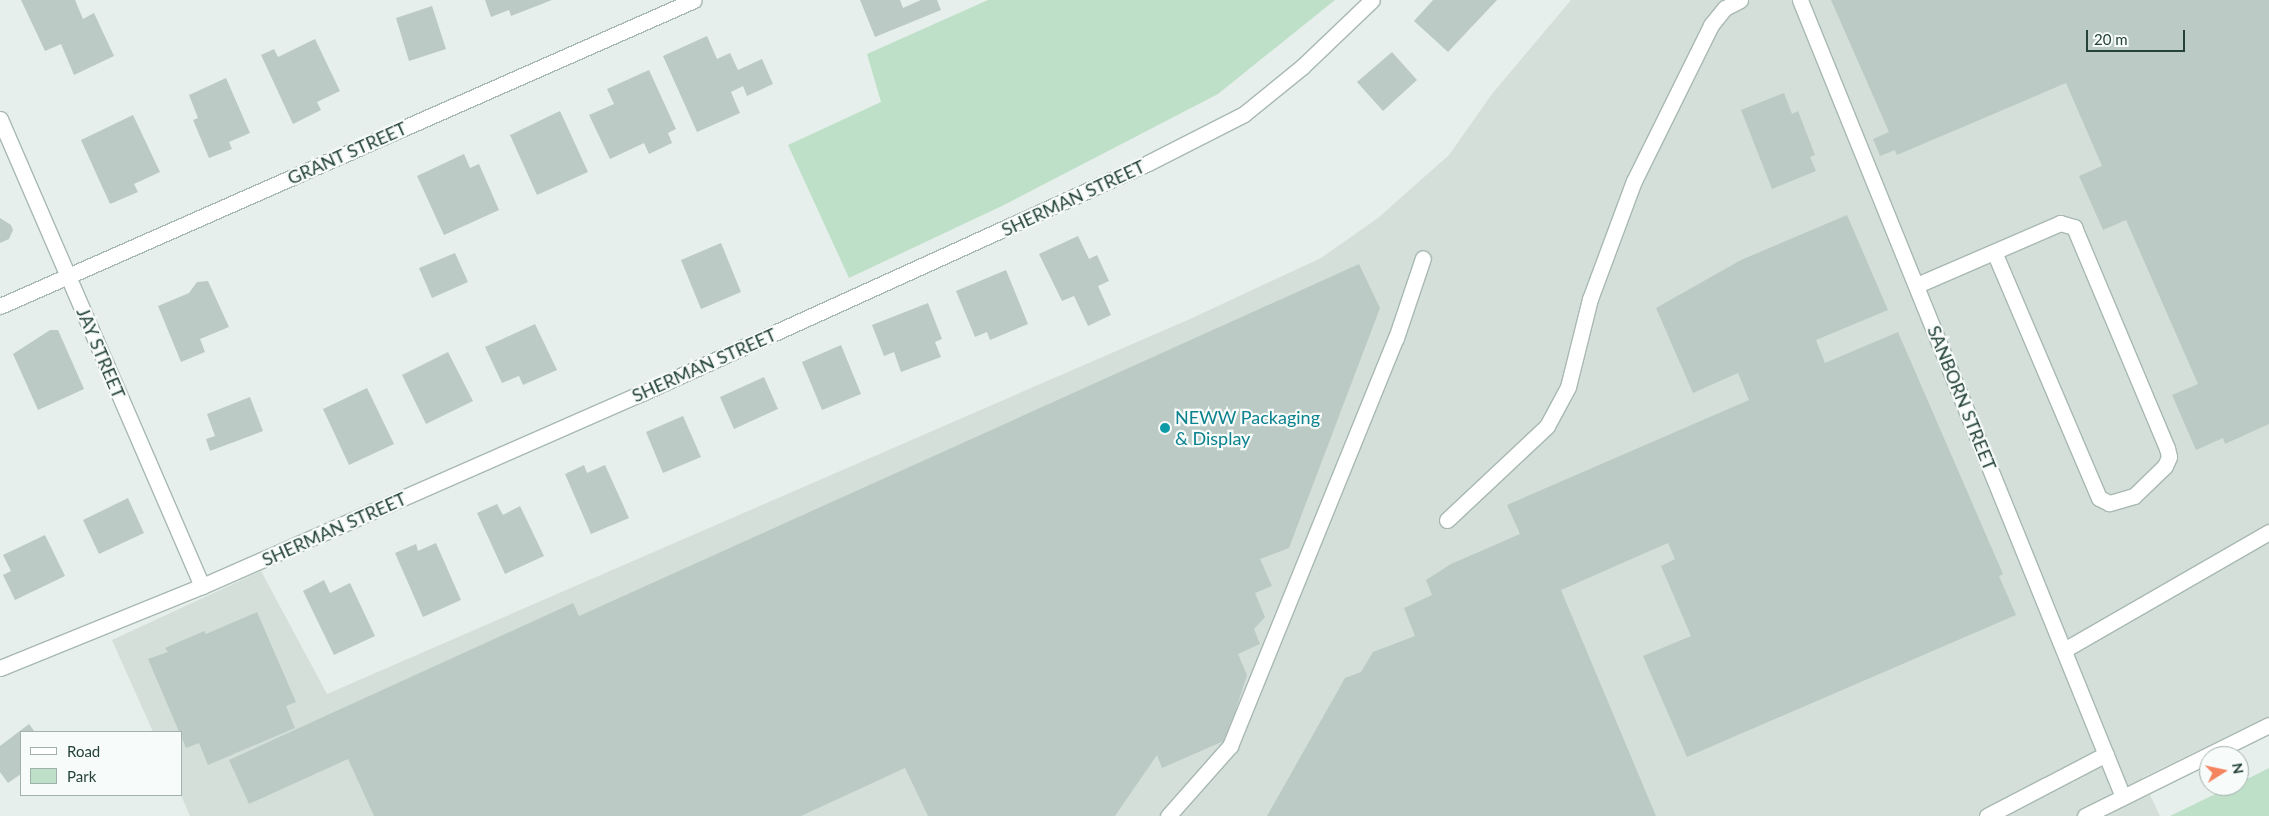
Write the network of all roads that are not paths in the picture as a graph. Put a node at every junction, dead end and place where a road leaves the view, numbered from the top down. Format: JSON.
{"nodes":[{"id":1,"x":694,"y":0,"type":"edge"},
{"id":2,"x":1372,"y":0,"type":"edge"},
{"id":3,"x":1740,"y":0,"type":"edge"},
{"id":4,"x":1800,"y":0,"type":"edge"},
{"id":5,"x":0,"y":119,"type":"edge"},
{"id":6,"x":1994,"y":252,"type":"junction"},
{"id":7,"x":1422,"y":258,"type":"dead end"},
{"id":8,"x":68,"y":276,"type":"junction"},
{"id":9,"x":1917,"y":285,"type":"junction"},
{"id":10,"x":0,"y":306,"type":"edge"},
{"id":11,"x":1447,"y":520,"type":"dead end"},
{"id":12,"x":2269,"y":532,"type":"edge"},
{"id":13,"x":202,"y":586,"type":"junction"},
{"id":14,"x":2064,"y":650,"type":"junction"},
{"id":15,"x":0,"y":668,"type":"edge"},
{"id":16,"x":2269,"y":725,"type":"edge"},
{"id":17,"x":2106,"y":754,"type":"junction"},
{"id":18,"x":2123,"y":797,"type":"junction"},
{"id":19,"x":1168,"y":816,"type":"edge"},
{"id":20,"x":1987,"y":816,"type":"edge"},
{"id":21,"x":2085,"y":816,"type":"edge"}],
"edges":[{"from":1,"to":8,"type":"street","name":"GRANT STREET"},
{"from":2,"to":13,"type":"street","name":"SHERMAN STREET"},
{"from":3,"to":11,"type":"street"},
{"from":4,"to":9,"type":"street","name":"SANBORN STREET"},
{"from":5,"to":8,"type":"street","name":"JAY STREET"},
{"from":6,"to":6,"type":"street"},
{"from":6,"to":9,"type":"street"},
{"from":7,"to":19,"type":"street"},
{"from":8,"to":10,"type":"street","name":"GRANT STREET"},
{"from":8,"to":13,"type":"street","name":"JAY STREET"},
{"from":9,"to":14,"type":"street","name":"SANBORN STREET"},
{"from":12,"to":14,"type":"street"},
{"from":13,"to":15,"type":"street","name":"SHERMAN STREET"},
{"from":14,"to":17,"type":"street","name":"SANBORN STREET"},
{"from":16,"to":18,"type":"street"},
{"from":17,"to":18,"type":"street","name":"SANBORN STREET"},
{"from":17,"to":20,"type":"street"},
{"from":18,"to":21,"type":"street"}]}
